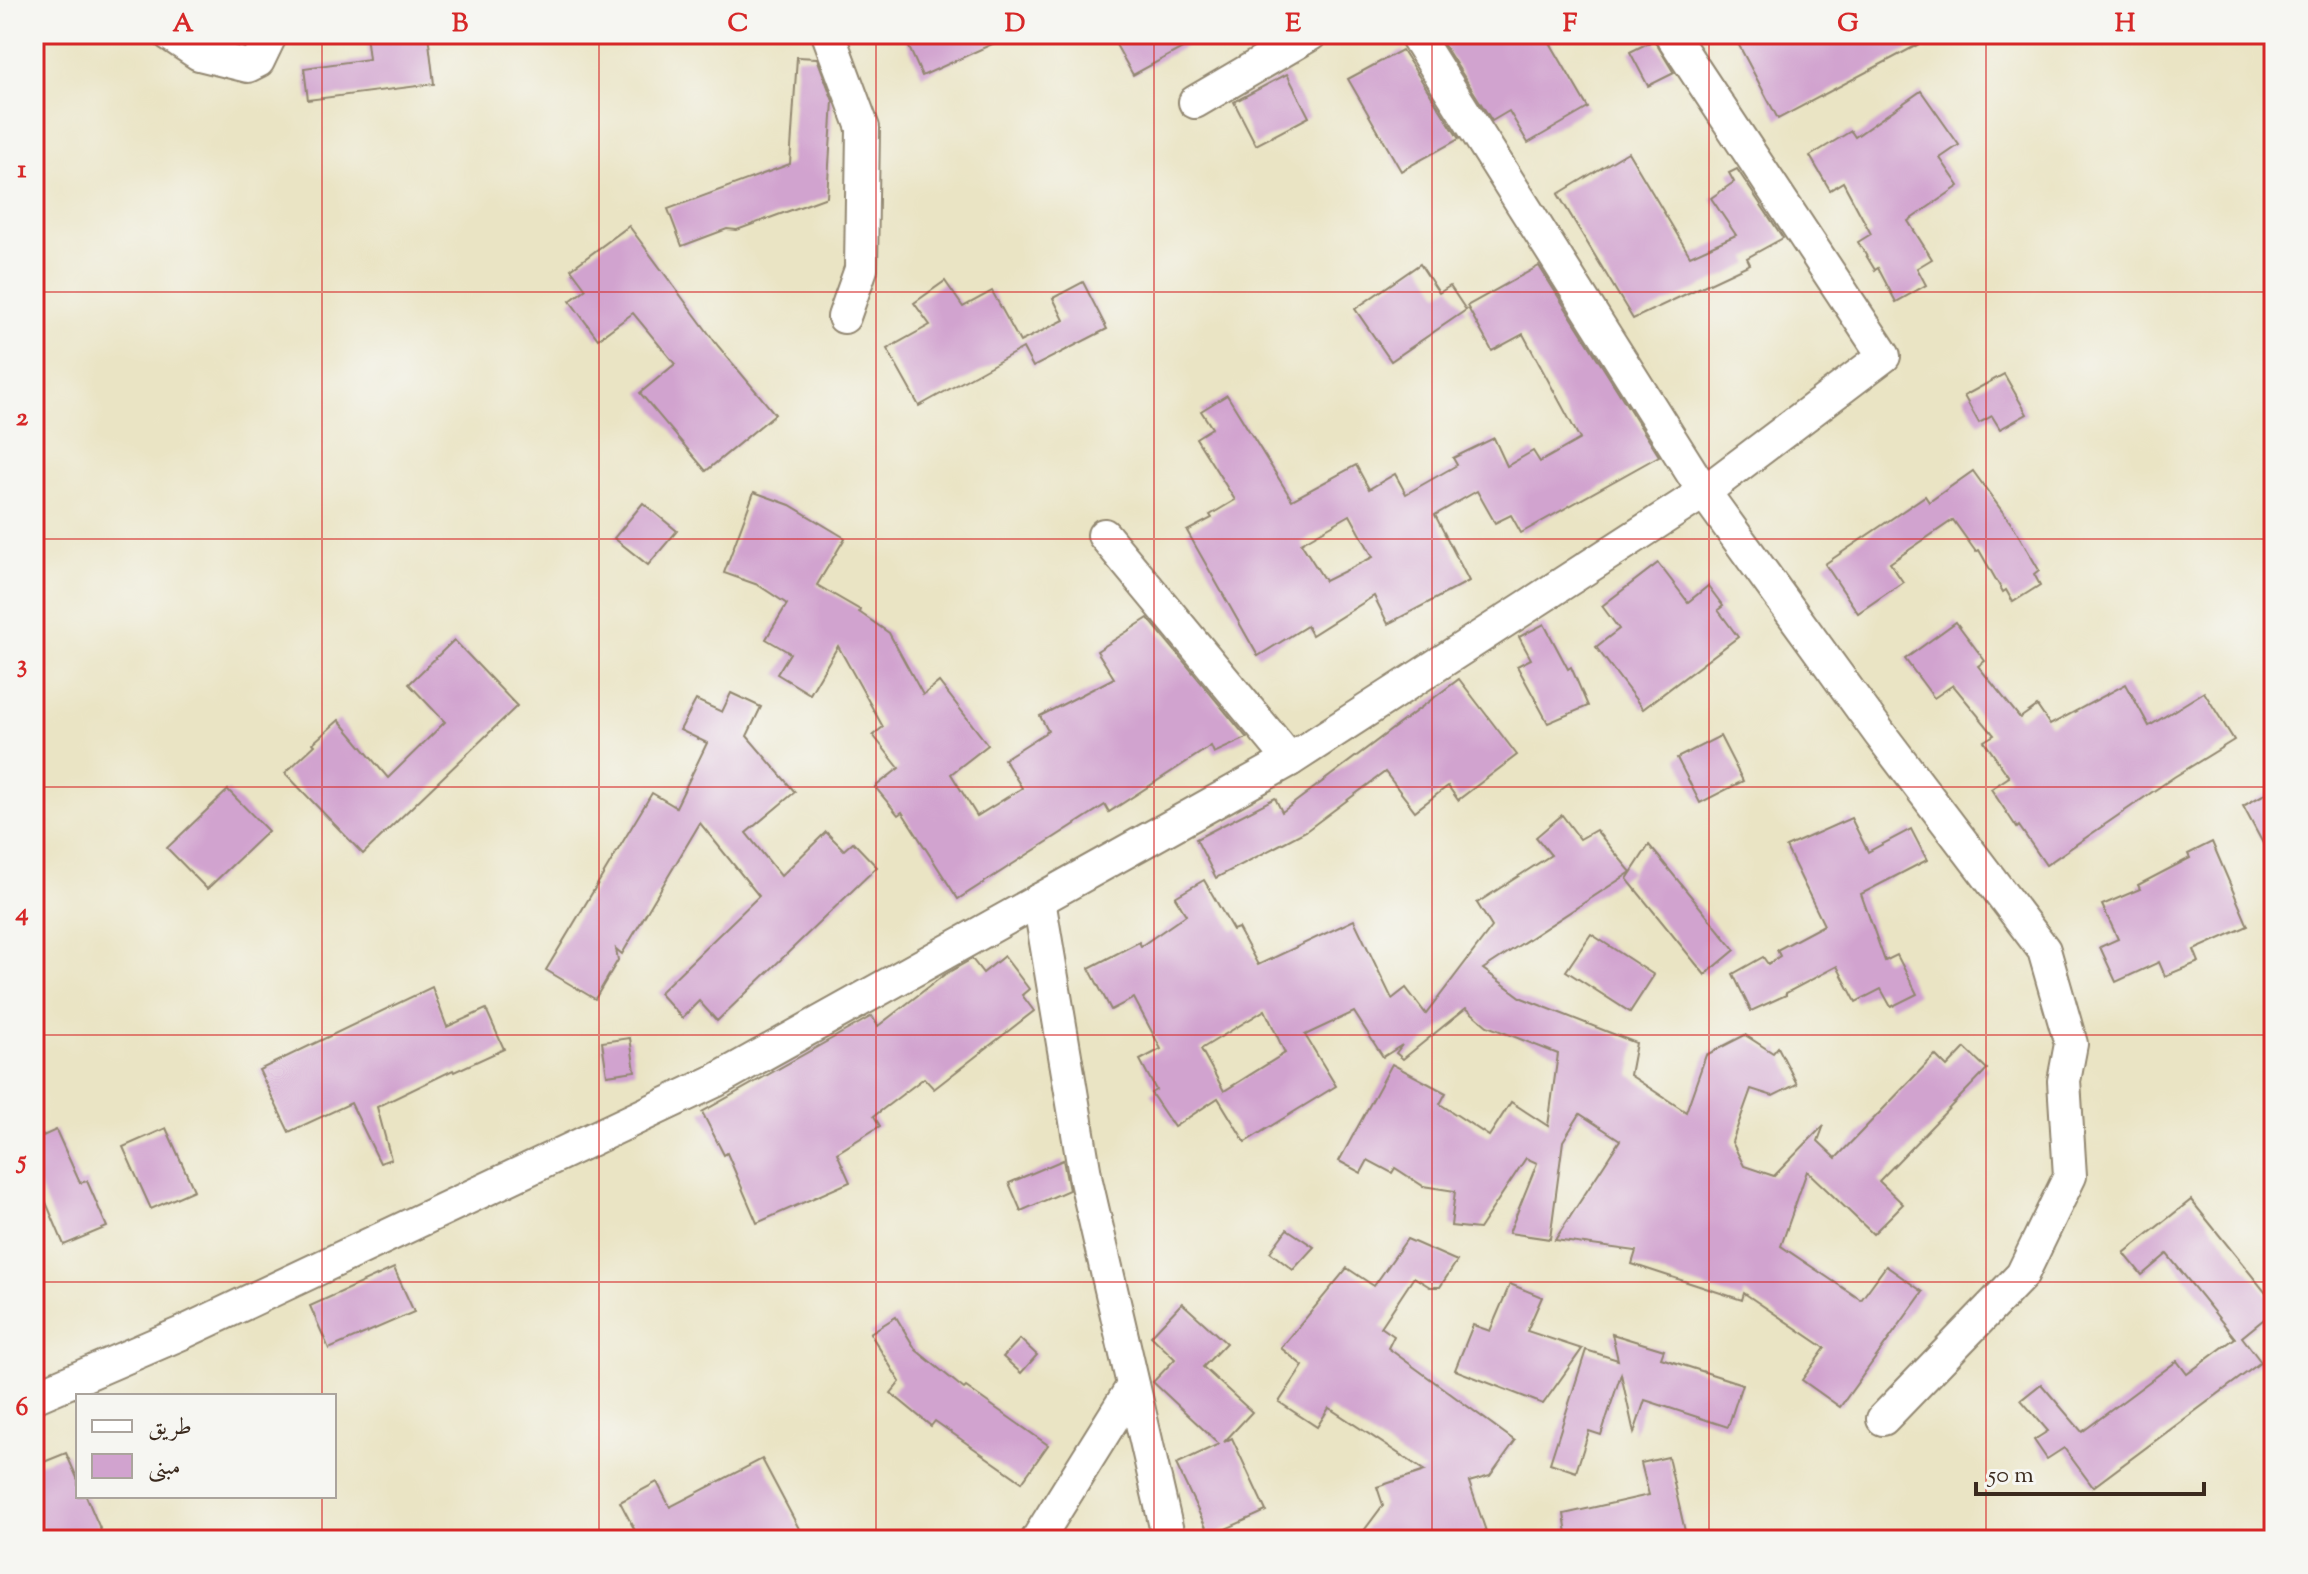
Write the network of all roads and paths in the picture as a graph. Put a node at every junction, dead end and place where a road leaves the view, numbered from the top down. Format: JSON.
{"nodes":[{"id":1,"x":169,"y":34,"type":"edge"},
{"id":2,"x":271,"y":34,"type":"edge"},
{"id":3,"x":828,"y":34,"type":"edge"},
{"id":4,"x":1311,"y":34,"type":"edge"},
{"id":5,"x":1415,"y":34,"type":"edge"},
{"id":6,"x":1671,"y":34,"type":"edge"},
{"id":7,"x":1195,"y":102,"type":"dead end"},
{"id":8,"x":844,"y":317,"type":"dead end"},
{"id":9,"x":1704,"y":492,"type":"junction"},
{"id":10,"x":1104,"y":535,"type":"dead end"},
{"id":11,"x":1290,"y":760,"type":"junction"},
{"id":12,"x":1039,"y":900,"type":"junction"},
{"id":13,"x":1133,"y":1386,"type":"junction"},
{"id":14,"x":34,"y":1397,"type":"edge"},
{"id":15,"x":1883,"y":1419,"type":"dead end"},
{"id":16,"x":1037,"y":1540,"type":"edge"},
{"id":17,"x":1169,"y":1540,"type":"edge"}],
"edges":[{"from":1,"to":2,"type":"street"},
{"from":3,"to":8,"type":"street"},
{"from":4,"to":7,"type":"street"},
{"from":5,"to":9,"type":"street"},
{"from":6,"to":9,"type":"street"},
{"from":9,"to":11,"type":"street"},
{"from":9,"to":15,"type":"street"},
{"from":10,"to":11,"type":"street"},
{"from":11,"to":12,"type":"street"},
{"from":12,"to":13,"type":"street"},
{"from":12,"to":14,"type":"street"},
{"from":13,"to":16,"type":"street"},
{"from":13,"to":17,"type":"street"}]}
